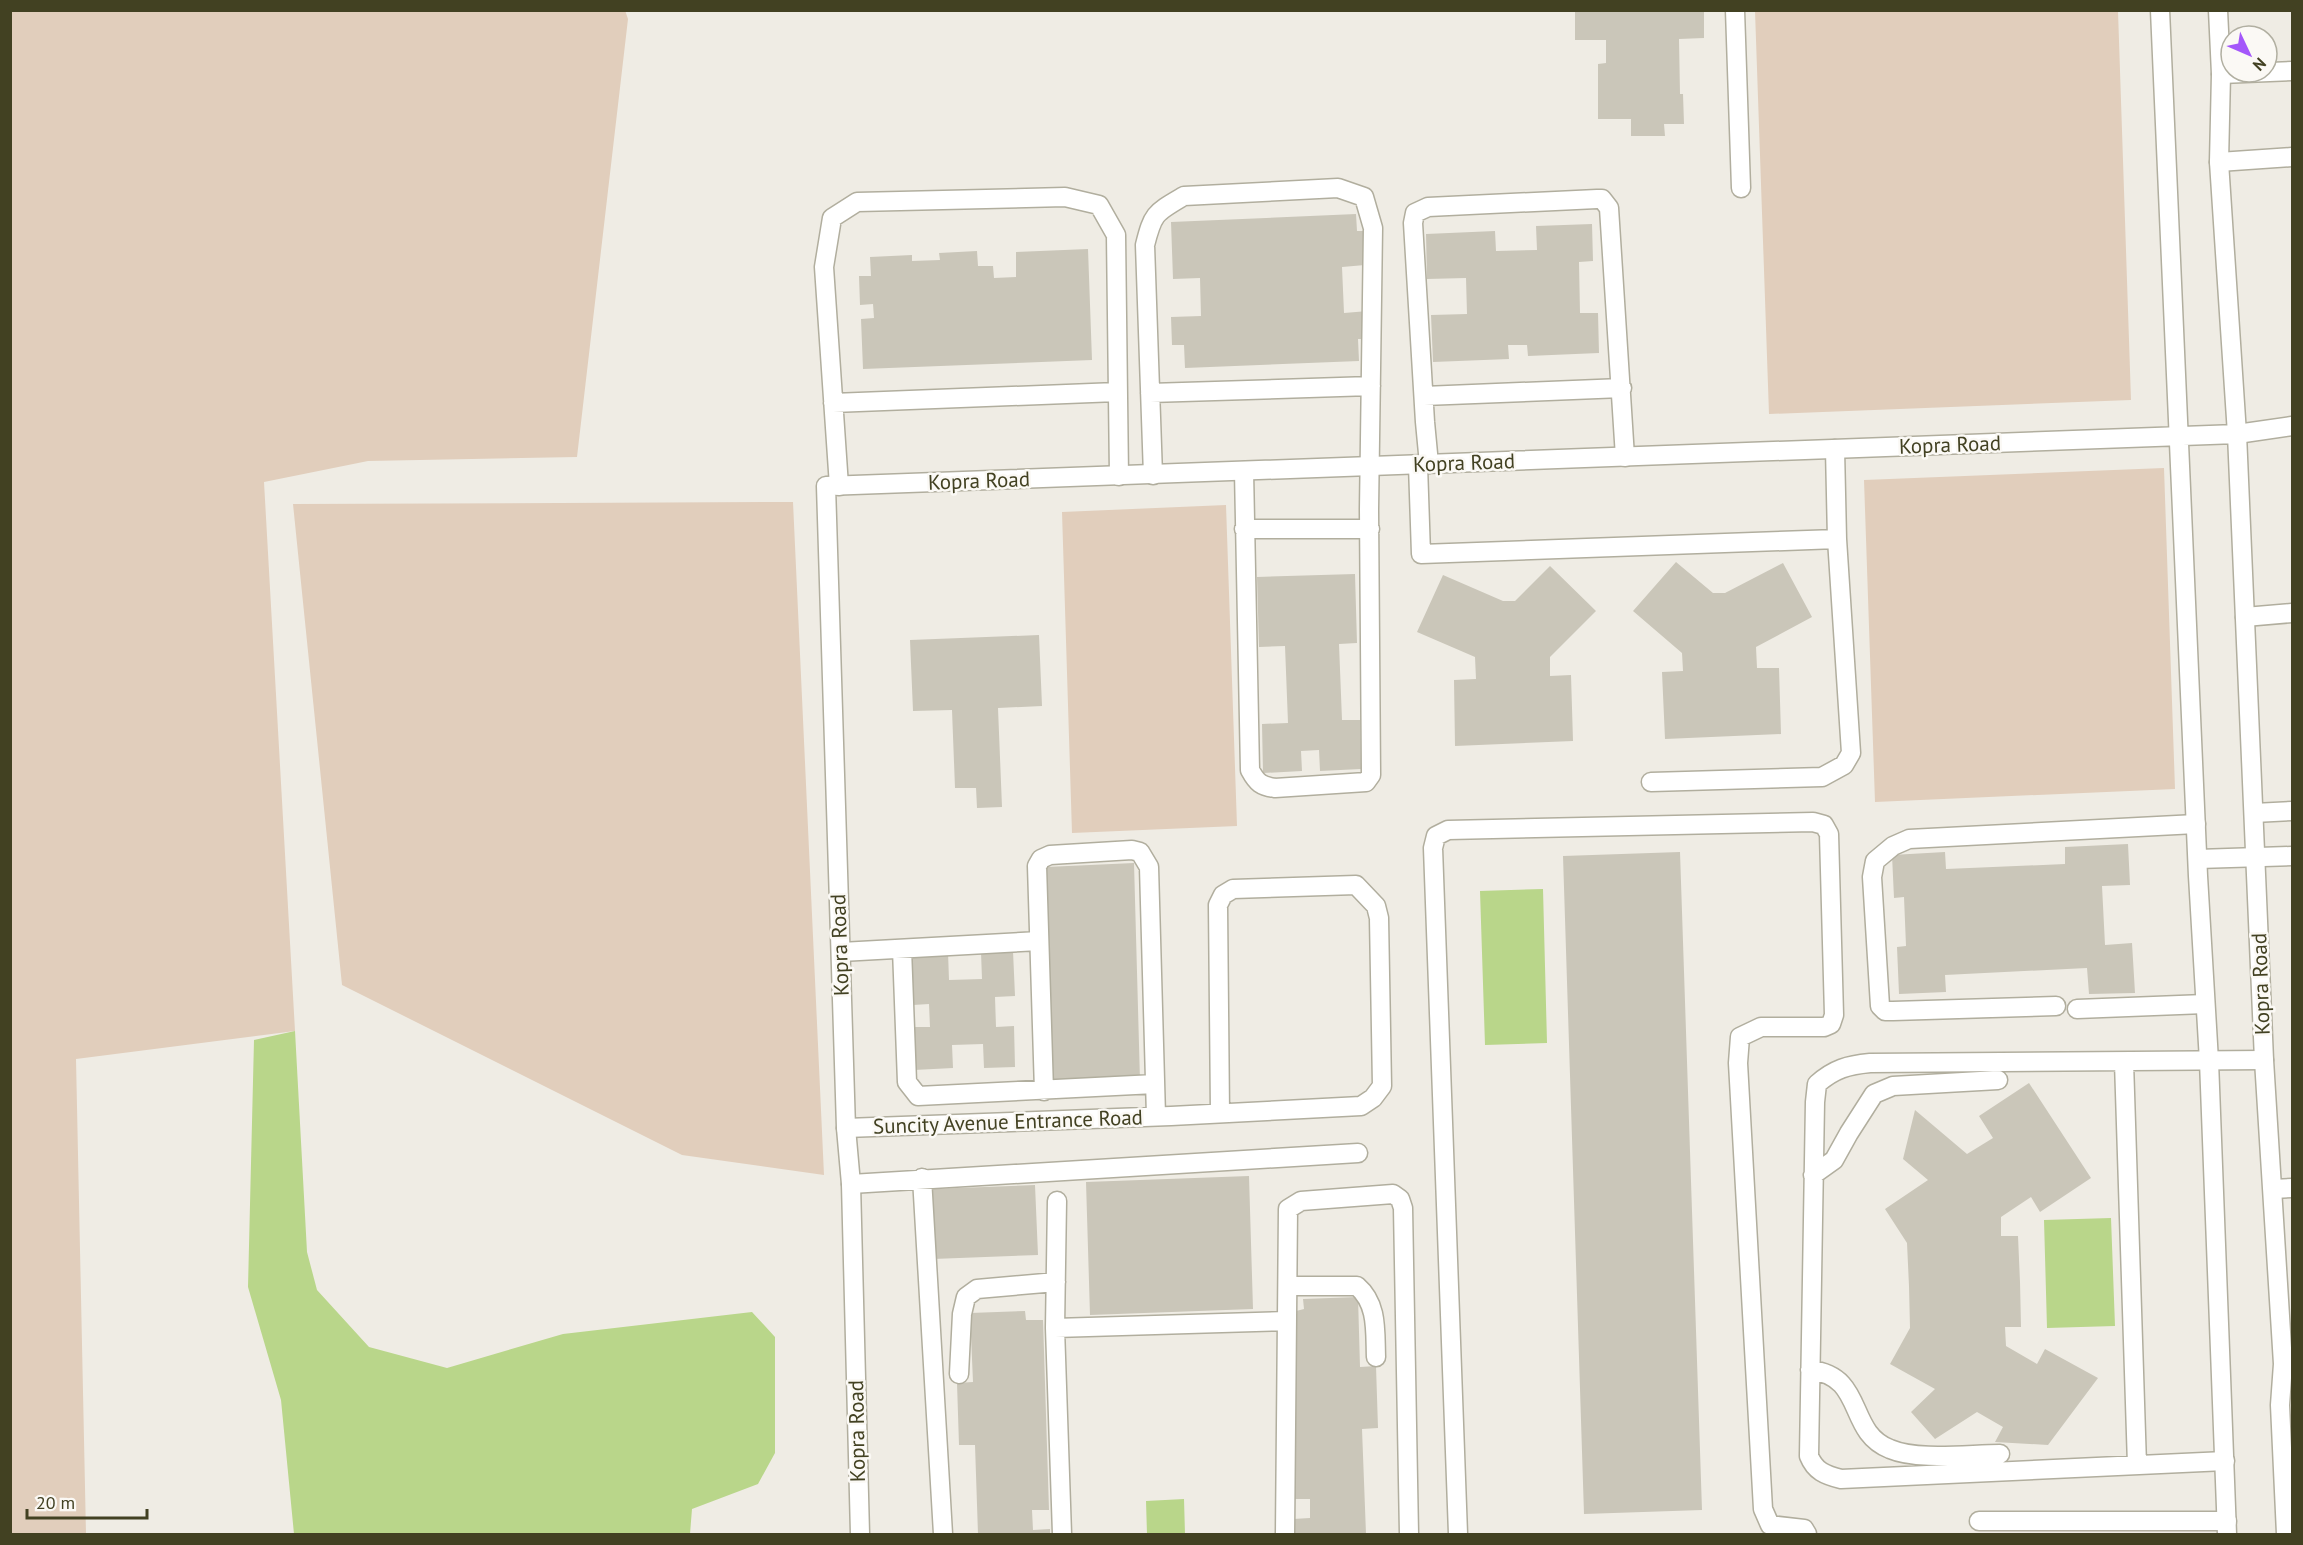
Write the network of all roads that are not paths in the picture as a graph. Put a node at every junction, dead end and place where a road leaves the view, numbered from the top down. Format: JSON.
{"nodes":[{"id":1,"x":1735,"y":10,"type":"edge"},
{"id":2,"x":2160,"y":10,"type":"edge"},
{"id":3,"x":2218,"y":10,"type":"edge"},
{"id":4,"x":2219,"y":31,"type":"edge"},
{"id":5,"x":2221,"y":84,"type":"edge"},
{"id":6,"x":2292,"y":158,"type":"edge"},
{"id":7,"x":2219,"y":162,"type":"junction"},
{"id":8,"x":1741,"y":188,"type":"dead end"},
{"id":9,"x":1371,"y":386,"type":"junction"},
{"id":10,"x":1622,"y":388,"type":"junction"},
{"id":11,"x":1117,"y":392,"type":"junction"},
{"id":12,"x":1150,"y":393,"type":"junction"},
{"id":13,"x":1424,"y":396,"type":"junction"},
{"id":14,"x":833,"y":403,"type":"junction"},
{"id":15,"x":2292,"y":426,"type":"edge"},
{"id":16,"x":2237,"y":434,"type":"junction"},
{"id":17,"x":2179,"y":437,"type":"junction"},
{"id":18,"x":1835,"y":449,"type":"junction"},
{"id":19,"x":1625,"y":457,"type":"junction"},
{"id":20,"x":1424,"y":464,"type":"junction"},
{"id":21,"x":1370,"y":466,"type":"junction"},
{"id":22,"x":1244,"y":471,"type":"junction"},
{"id":23,"x":1153,"y":475,"type":"junction"},
{"id":24,"x":1119,"y":476,"type":"junction"},
{"id":25,"x":839,"y":486,"type":"junction"},
{"id":26,"x":1244,"y":529,"type":"junction"},
{"id":27,"x":1370,"y":529,"type":"junction"},
{"id":28,"x":1837,"y":539,"type":"junction"},
{"id":29,"x":2292,"y":613,"type":"edge"},
{"id":30,"x":2245,"y":616,"type":"junction"},
{"id":31,"x":1651,"y":782,"type":"dead end"},
{"id":32,"x":2292,"y":811,"type":"edge"},
{"id":33,"x":2253,"y":813,"type":"junction"},
{"id":34,"x":2196,"y":824,"type":"junction"},
{"id":35,"x":2292,"y":856,"type":"edge"},
{"id":36,"x":2256,"y":857,"type":"junction"},
{"id":37,"x":2198,"y":859,"type":"junction"},
{"id":38,"x":1039,"y":941,"type":"junction"},
{"id":39,"x":902,"y":948,"type":"junction"},
{"id":40,"x":841,"y":952,"type":"junction"},
{"id":41,"x":2205,"y":1004,"type":"junction"},
{"id":42,"x":2056,"y":1006,"type":"dead end"},
{"id":43,"x":2077,"y":1009,"type":"dead end"},
{"id":44,"x":2265,"y":1060,"type":"junction"},
{"id":45,"x":2208,"y":1061,"type":"junction"},
{"id":46,"x":2124,"y":1062,"type":"junction"},
{"id":47,"x":1998,"y":1080,"type":"dead end"},
{"id":48,"x":1155,"y":1084,"type":"junction"},
{"id":49,"x":1044,"y":1091,"type":"junction"},
{"id":50,"x":1220,"y":1113,"type":"junction"},
{"id":51,"x":1163,"y":1116,"type":"junction"},
{"id":52,"x":846,"y":1128,"type":"junction"},
{"id":53,"x":1358,"y":1153,"type":"dead end"},
{"id":54,"x":1814,"y":1175,"type":"junction"},
{"id":55,"x":922,"y":1178,"type":"junction"},
{"id":56,"x":851,"y":1184,"type":"junction"},
{"id":57,"x":2292,"y":1188,"type":"edge"},
{"id":58,"x":2273,"y":1189,"type":"junction"},
{"id":59,"x":1057,"y":1201,"type":"dead end"},
{"id":60,"x":1056,"y":1282,"type":"junction"},
{"id":61,"x":1288,"y":1286,"type":"junction"},
{"id":62,"x":1286,"y":1320,"type":"junction"},
{"id":63,"x":1055,"y":1328,"type":"junction"},
{"id":64,"x":1376,"y":1357,"type":"dead end"},
{"id":65,"x":2288,"y":1364,"type":"edge"},
{"id":66,"x":1810,"y":1370,"type":"junction"},
{"id":67,"x":959,"y":1374,"type":"dead end"},
{"id":68,"x":2000,"y":1454,"type":"dead end"},
{"id":69,"x":2225,"y":1461,"type":"junction"},
{"id":70,"x":2137,"y":1465,"type":"junction"},
{"id":71,"x":1979,"y":1521,"type":"dead end"},
{"id":72,"x":2227,"y":1528,"type":"edge"},
{"id":73,"x":860,"y":1534,"type":"edge"},
{"id":74,"x":943,"y":1534,"type":"edge"},
{"id":75,"x":1062,"y":1534,"type":"edge"},
{"id":76,"x":1285,"y":1534,"type":"edge"},
{"id":77,"x":1409,"y":1534,"type":"edge"},
{"id":78,"x":1458,"y":1534,"type":"edge"},
{"id":79,"x":1807,"y":1534,"type":"edge"},
{"id":80,"x":2286,"y":1534,"type":"edge"}],
"edges":[{"from":1,"to":8,"type":"street"},
{"from":2,"to":17,"type":"street"},
{"from":3,"to":4,"type":"street","name":"Kopra Road"},
{"from":5,"to":7,"type":"street","name":"Kopra Road"},
{"from":6,"to":7,"type":"street"},
{"from":7,"to":16,"type":"street","name":"Kopra Road"},
{"from":9,"to":12,"type":"street"},
{"from":9,"to":12,"type":"street"},
{"from":9,"to":21,"type":"street"},
{"from":10,"to":13,"type":"street"},
{"from":10,"to":13,"type":"street"},
{"from":10,"to":19,"type":"street"},
{"from":11,"to":14,"type":"street"},
{"from":11,"to":14,"type":"street"},
{"from":11,"to":24,"type":"street"},
{"from":12,"to":23,"type":"street"},
{"from":13,"to":20,"type":"street"},
{"from":14,"to":25,"type":"street"},
{"from":15,"to":16,"type":"street"},
{"from":16,"to":17,"type":"street","name":"Kopra Road"},
{"from":16,"to":30,"type":"street","name":"Kopra Road"},
{"from":17,"to":18,"type":"street","name":"Kopra Road"},
{"from":17,"to":34,"type":"street"},
{"from":18,"to":19,"type":"street","name":"Kopra Road"},
{"from":18,"to":28,"type":"street"},
{"from":19,"to":20,"type":"street","name":"Kopra Road"},
{"from":20,"to":21,"type":"street","name":"Kopra Road"},
{"from":20,"to":28,"type":"street"},
{"from":21,"to":22,"type":"street","name":"Kopra Road"},
{"from":21,"to":27,"type":"street"},
{"from":22,"to":23,"type":"street","name":"Kopra Road"},
{"from":22,"to":26,"type":"street"},
{"from":23,"to":24,"type":"street","name":"Kopra Road"},
{"from":24,"to":25,"type":"street","name":"Kopra Road"},
{"from":25,"to":40,"type":"street","name":"Kopra Road"},
{"from":26,"to":27,"type":"street"},
{"from":26,"to":27,"type":"street"},
{"from":28,"to":31,"type":"street"},
{"from":29,"to":30,"type":"street"},
{"from":30,"to":33,"type":"street","name":"Kopra Road"},
{"from":32,"to":33,"type":"street"},
{"from":33,"to":36,"type":"street","name":"Kopra Road"},
{"from":34,"to":37,"type":"street"},
{"from":34,"to":42,"type":"street"},
{"from":35,"to":36,"type":"street"},
{"from":36,"to":37,"type":"street"},
{"from":36,"to":44,"type":"street","name":"Kopra Road"},
{"from":37,"to":41,"type":"street"},
{"from":38,"to":39,"type":"street"},
{"from":38,"to":48,"type":"street"},
{"from":38,"to":49,"type":"street"},
{"from":39,"to":40,"type":"street"},
{"from":39,"to":49,"type":"street"},
{"from":40,"to":52,"type":"street","name":"Kopra Road"},
{"from":41,"to":43,"type":"street"},
{"from":41,"to":45,"type":"street"},
{"from":44,"to":45,"type":"street"},
{"from":44,"to":58,"type":"street","name":"Kopra Road"},
{"from":45,"to":46,"type":"street"},
{"from":45,"to":69,"type":"street"},
{"from":46,"to":54,"type":"street"},
{"from":46,"to":70,"type":"street"},
{"from":47,"to":54,"type":"street"},
{"from":48,"to":49,"type":"street"},
{"from":48,"to":51,"type":"street"},
{"from":50,"to":50,"type":"street","name":"Suncity Avenue Entrance Road"},
{"from":50,"to":51,"type":"street","name":"Suncity Avenue Entrance Road"},
{"from":51,"to":52,"type":"street","name":"Suncity Avenue Entrance Road"},
{"from":52,"to":56,"type":"street","name":"Kopra Road"},
{"from":53,"to":55,"type":"street"},
{"from":54,"to":66,"type":"street"},
{"from":55,"to":56,"type":"street"},
{"from":55,"to":74,"type":"street"},
{"from":56,"to":73,"type":"street","name":"Kopra Road"},
{"from":57,"to":58,"type":"street"},
{"from":58,"to":65,"type":"street","name":"Kopra Road"},
{"from":59,"to":60,"type":"street"},
{"from":60,"to":63,"type":"street"},
{"from":60,"to":67,"type":"street"},
{"from":61,"to":62,"type":"street"},
{"from":61,"to":64,"type":"street"},
{"from":61,"to":77,"type":"street"},
{"from":62,"to":63,"type":"street"},
{"from":62,"to":76,"type":"street"},
{"from":63,"to":75,"type":"street"},
{"from":65,"to":80,"type":"street","name":"Kopra Road"},
{"from":66,"to":68,"type":"street"},
{"from":66,"to":70,"type":"street"},
{"from":69,"to":70,"type":"street"},
{"from":69,"to":72,"type":"street"},
{"from":71,"to":72,"type":"street"},
{"from":78,"to":79,"type":"street"}]}
